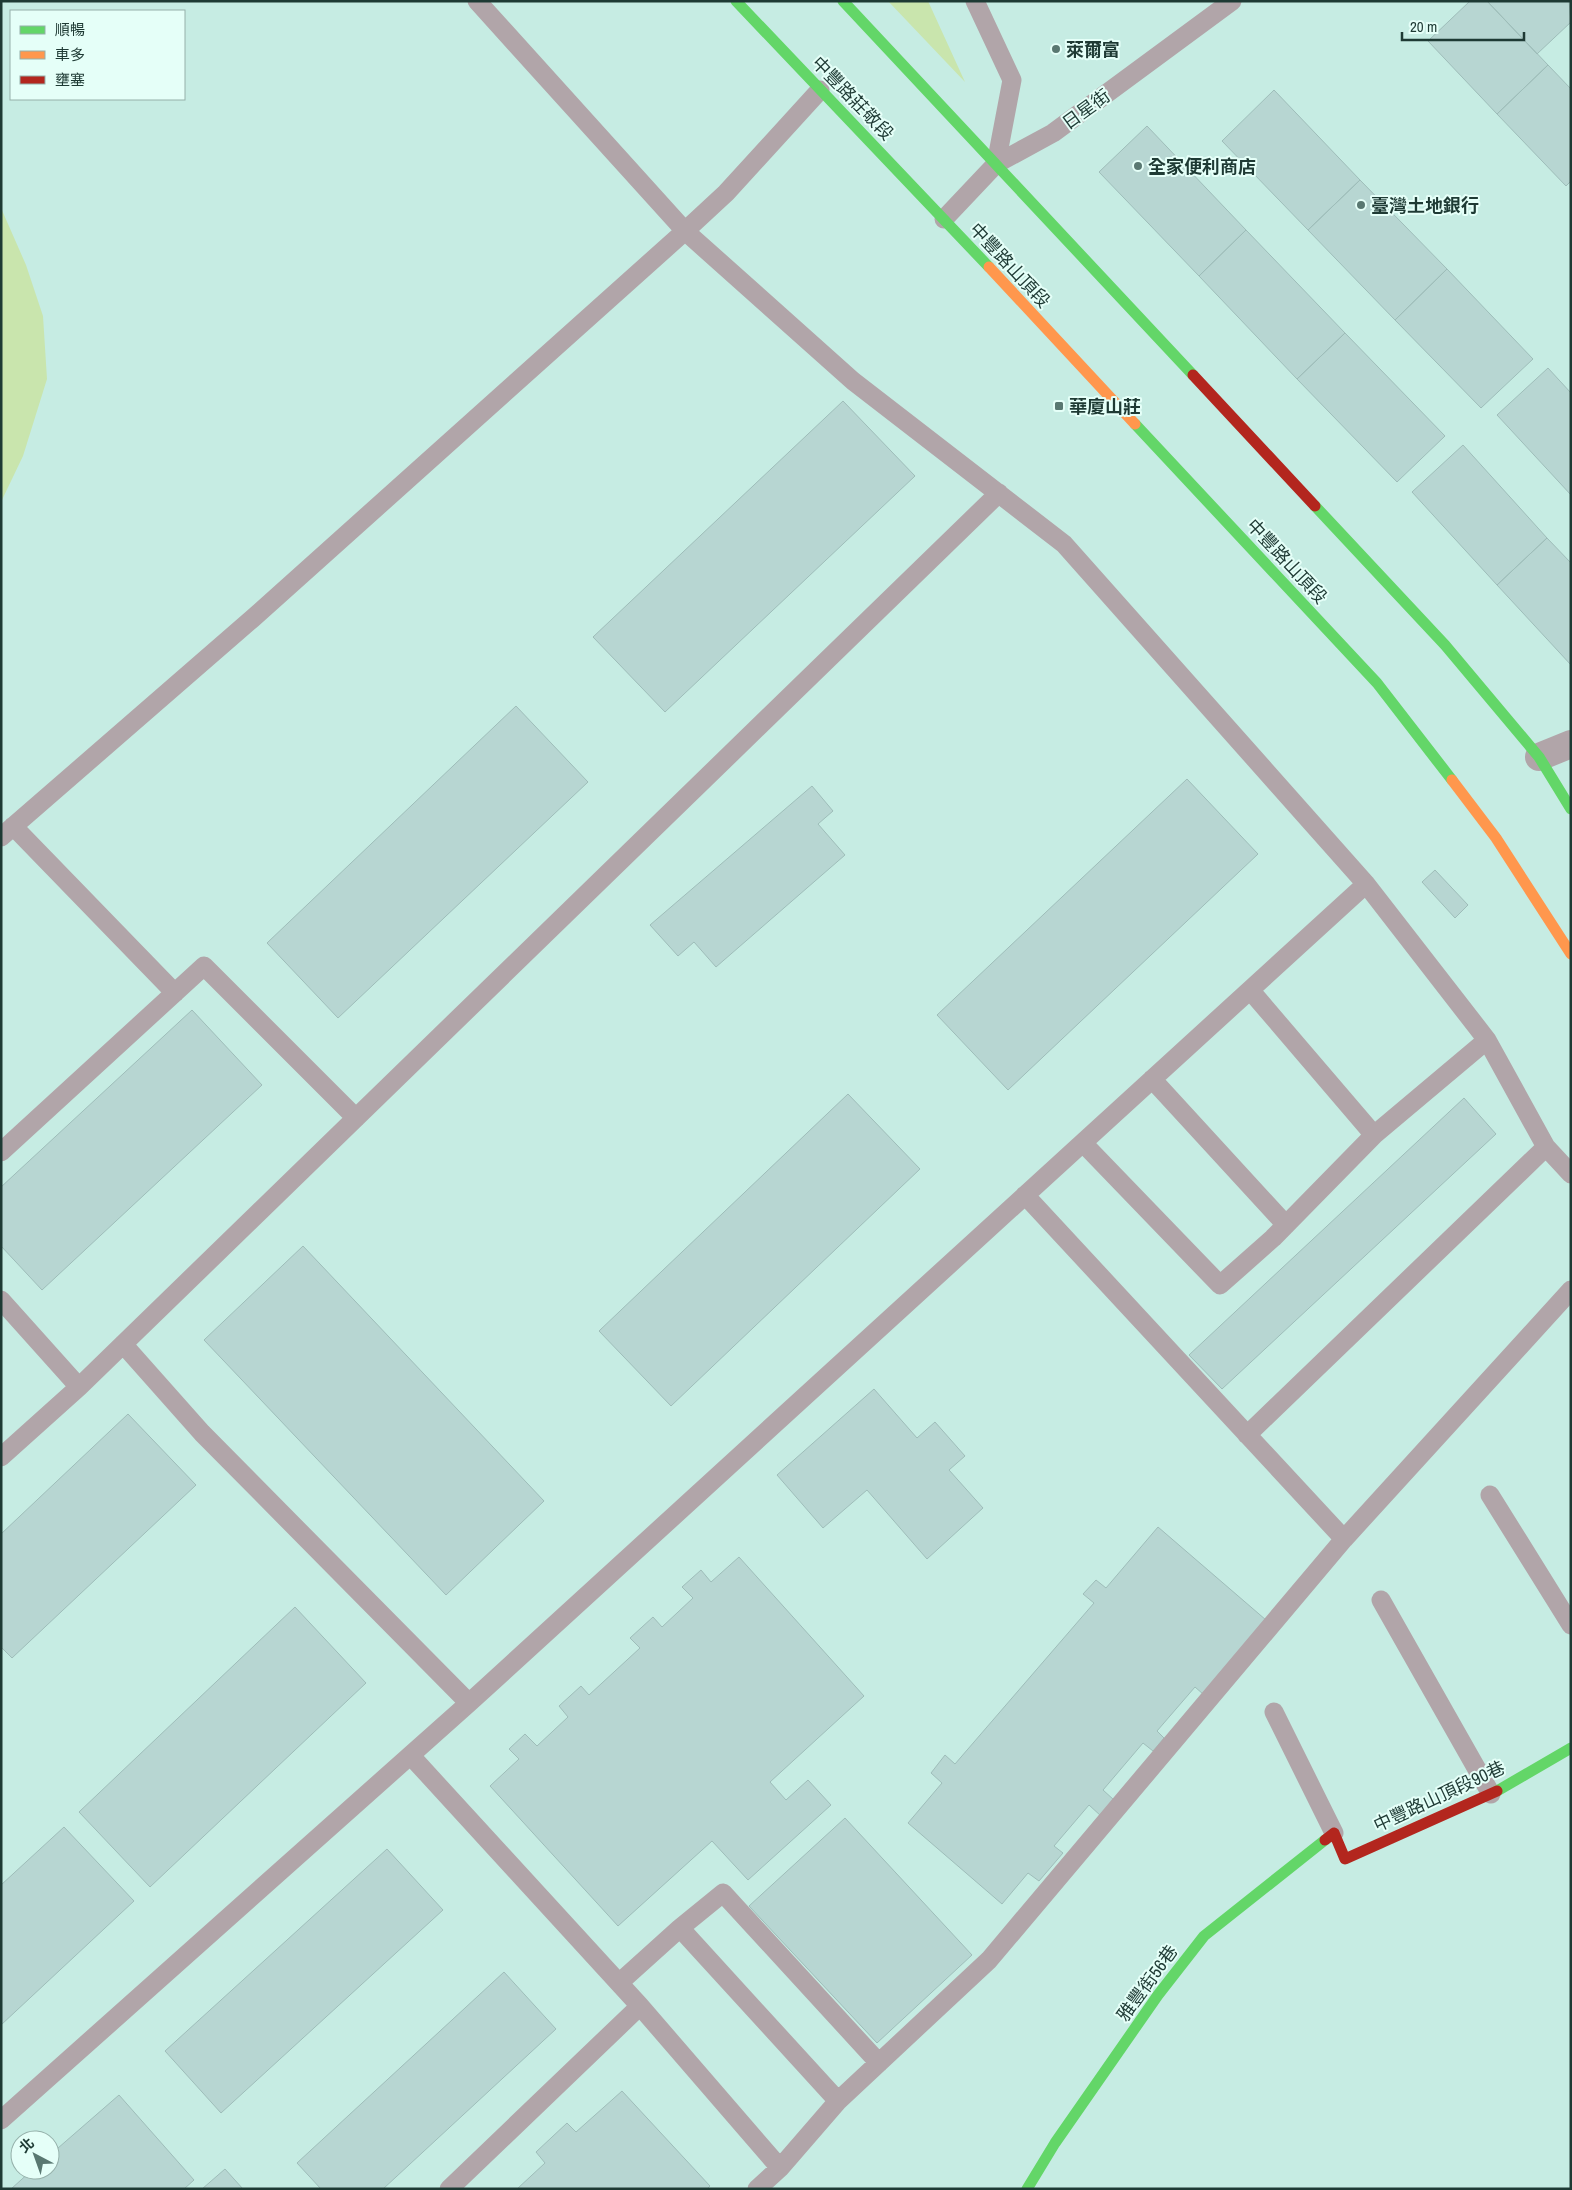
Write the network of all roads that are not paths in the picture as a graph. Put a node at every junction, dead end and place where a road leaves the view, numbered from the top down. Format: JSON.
{"nodes":[{"id":1,"x":477,"y":1,"type":"edge"},
{"id":2,"x":736,"y":1,"type":"edge"},
{"id":3,"x":843,"y":1,"type":"edge"},
{"id":4,"x":975,"y":1,"type":"edge"},
{"id":5,"x":1232,"y":1,"type":"edge"},
{"id":6,"x":820,"y":90,"type":"junction"},
{"id":7,"x":996,"y":164,"type":"junction"},
{"id":8,"x":944,"y":219,"type":"junction"},
{"id":9,"x":685,"y":231,"type":"junction"},
{"id":10,"x":999,"y":493,"type":"junction"},
{"id":11,"x":1571,"y":744,"type":"edge"},
{"id":12,"x":1538,"y":757,"type":"junction"},
{"id":13,"x":1571,"y":809,"type":"edge"},
{"id":14,"x":7,"y":831,"type":"edge"},
{"id":15,"x":1366,"y":884,"type":"junction"},
{"id":16,"x":1571,"y":954,"type":"edge"},
{"id":17,"x":1250,"y":990,"type":"junction"},
{"id":18,"x":175,"y":993,"type":"junction"},
{"id":19,"x":1487,"y":1040,"type":"junction"},
{"id":20,"x":1152,"y":1079,"type":"junction"},
{"id":21,"x":356,"y":1118,"type":"junction"},
{"id":22,"x":1374,"y":1134,"type":"junction"},
{"id":23,"x":1083,"y":1143,"type":"junction"},
{"id":24,"x":1546,"y":1147,"type":"junction"},
{"id":25,"x":1,"y":1152,"type":"edge"},
{"id":26,"x":1571,"y":1174,"type":"edge"},
{"id":27,"x":1025,"y":1195,"type":"junction"},
{"id":28,"x":1286,"y":1225,"type":"junction"},
{"id":29,"x":1571,"y":1290,"type":"edge"},
{"id":30,"x":1,"y":1300,"type":"edge"},
{"id":31,"x":123,"y":1344,"type":"junction"},
{"id":32,"x":79,"y":1387,"type":"junction"},
{"id":33,"x":1247,"y":1435,"type":"junction"},
{"id":34,"x":1,"y":1457,"type":"edge"},
{"id":35,"x":1490,"y":1495,"type":"dead end"},
{"id":36,"x":1344,"y":1539,"type":"junction"},
{"id":37,"x":1381,"y":1600,"type":"dead end"},
{"id":38,"x":1571,"y":1625,"type":"edge"},
{"id":39,"x":469,"y":1703,"type":"junction"},
{"id":40,"x":1274,"y":1712,"type":"dead end"},
{"id":41,"x":1571,"y":1748,"type":"edge"},
{"id":42,"x":411,"y":1756,"type":"junction"},
{"id":43,"x":1491,"y":1794,"type":"junction"},
{"id":44,"x":1334,"y":1833,"type":"junction"},
{"id":45,"x":680,"y":1928,"type":"junction"},
{"id":46,"x":619,"y":1982,"type":"junction"},
{"id":47,"x":640,"y":2006,"type":"junction"},
{"id":48,"x":878,"y":2063,"type":"junction"},
{"id":49,"x":838,"y":2101,"type":"junction"},
{"id":50,"x":1,"y":2120,"type":"edge"},
{"id":51,"x":780,"y":2168,"type":"junction"},
{"id":52,"x":449,"y":2189,"type":"edge"},
{"id":53,"x":757,"y":2189,"type":"edge"},
{"id":54,"x":1027,"y":2189,"type":"edge"}],
"edges":[{"from":1,"to":9,"type":"lane"},
{"from":2,"to":6,"type":"main road","name":"中豐路莊敬段"},
{"from":3,"to":7,"type":"main road"},
{"from":4,"to":7,"type":"lane"},
{"from":5,"to":7,"type":"lane","name":"日星街"},
{"from":6,"to":8,"type":"main road","name":"中豐路莊敬段"},
{"from":6,"to":9,"type":"lane"},
{"from":7,"to":8,"type":"lane","name":"日星街"},
{"from":7,"to":12,"type":"main road"},
{"from":8,"to":16,"type":"main road","name":"中豐路山頂段"},
{"from":9,"to":10,"type":"lane"},
{"from":9,"to":14,"type":"lane"},
{"from":10,"to":15,"type":"lane"},
{"from":10,"to":21,"type":"lane"},
{"from":11,"to":12,"type":"street"},
{"from":12,"to":13,"type":"main road"},
{"from":14,"to":18,"type":"lane"},
{"from":15,"to":17,"type":"lane"},
{"from":15,"to":19,"type":"lane"},
{"from":17,"to":20,"type":"lane"},
{"from":17,"to":22,"type":"lane"},
{"from":18,"to":21,"type":"lane"},
{"from":18,"to":25,"type":"lane"},
{"from":19,"to":22,"type":"lane"},
{"from":19,"to":24,"type":"lane"},
{"from":20,"to":23,"type":"lane"},
{"from":20,"to":28,"type":"lane"},
{"from":21,"to":31,"type":"lane"},
{"from":22,"to":28,"type":"lane"},
{"from":23,"to":27,"type":"lane"},
{"from":23,"to":28,"type":"lane"},
{"from":24,"to":26,"type":"lane"},
{"from":24,"to":33,"type":"lane"},
{"from":27,"to":33,"type":"lane"},
{"from":27,"to":39,"type":"lane"},
{"from":29,"to":36,"type":"lane"},
{"from":30,"to":32,"type":"lane"},
{"from":31,"to":32,"type":"lane"},
{"from":31,"to":39,"type":"lane"},
{"from":32,"to":34,"type":"lane"},
{"from":33,"to":36,"type":"lane"},
{"from":35,"to":38,"type":"lane"},
{"from":36,"to":48,"type":"lane"},
{"from":37,"to":43,"type":"lane"},
{"from":39,"to":42,"type":"lane"},
{"from":40,"to":44,"type":"lane"},
{"from":41,"to":43,"type":"main road","name":"中豐路山頂段90巷"},
{"from":42,"to":46,"type":"lane"},
{"from":42,"to":50,"type":"lane"},
{"from":43,"to":44,"type":"main road","name":"中豐路山頂段90巷"},
{"from":44,"to":54,"type":"main road","name":"雅豐街56巷"},
{"from":45,"to":46,"type":"lane"},
{"from":45,"to":48,"type":"lane"},
{"from":45,"to":49,"type":"lane"},
{"from":46,"to":47,"type":"lane"},
{"from":47,"to":51,"type":"lane"},
{"from":47,"to":52,"type":"lane"},
{"from":48,"to":49,"type":"lane"},
{"from":49,"to":51,"type":"lane"},
{"from":51,"to":53,"type":"lane"}]}
